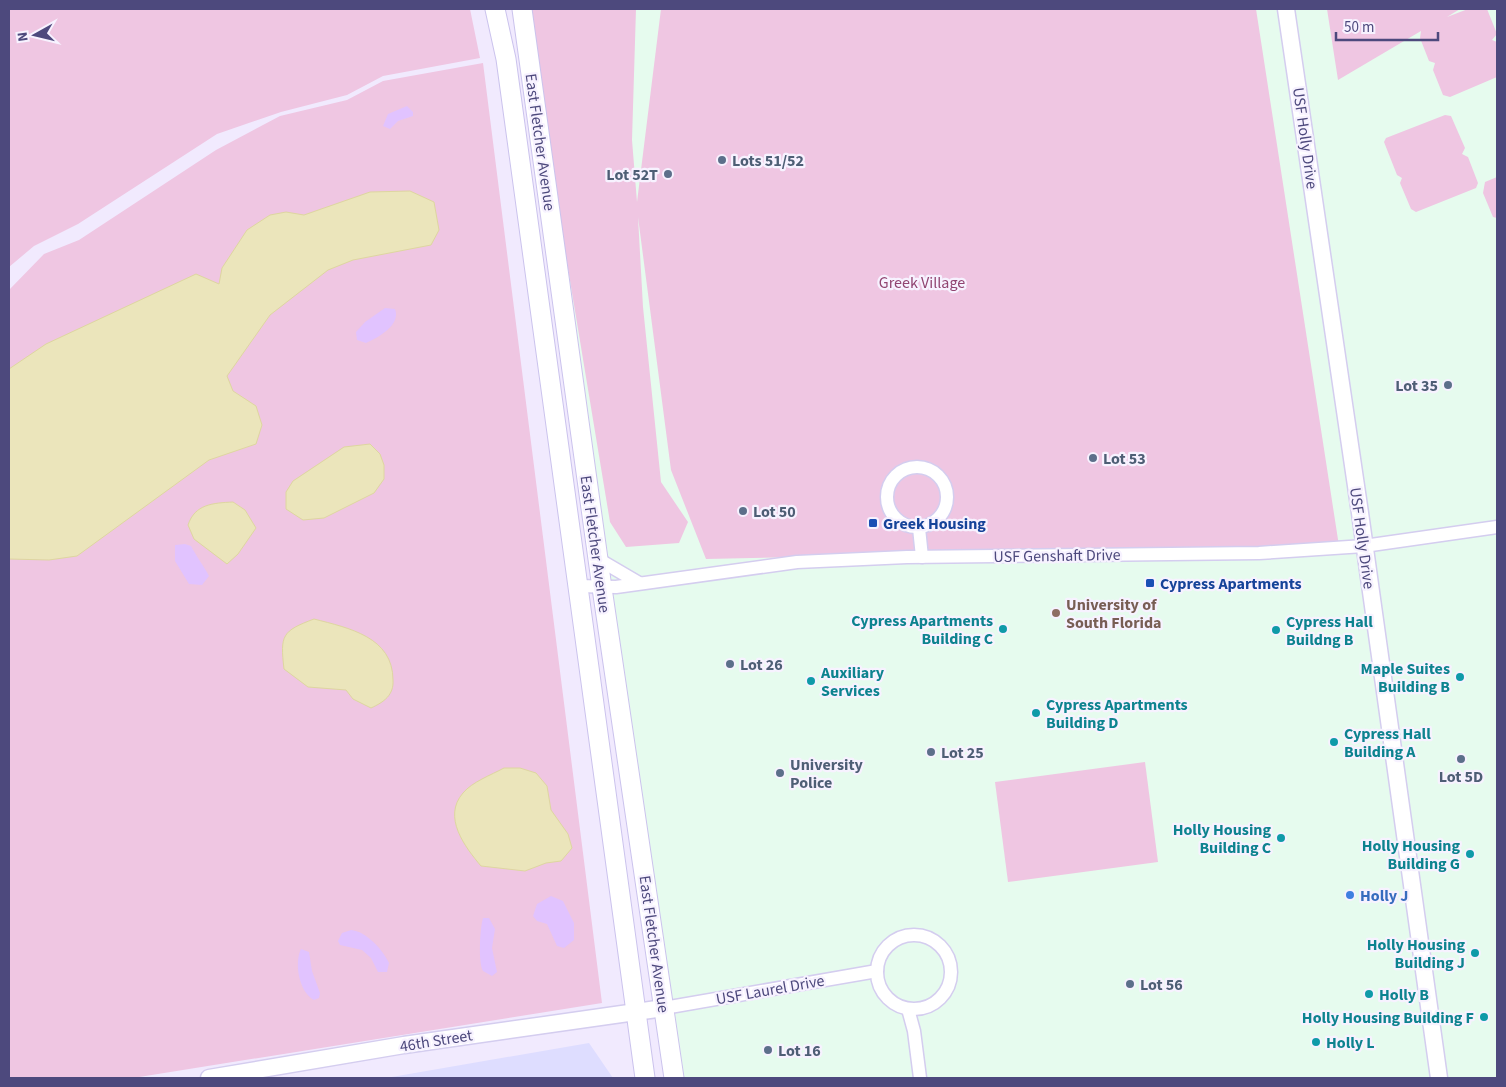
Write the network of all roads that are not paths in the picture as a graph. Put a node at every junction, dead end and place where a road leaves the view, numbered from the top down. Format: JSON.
{"nodes":[{"id":1,"x":496,"y":9,"type":"edge"},
{"id":2,"x":522,"y":9,"type":"edge"},
{"id":3,"x":1286,"y":9,"type":"edge"},
{"id":4,"x":1497,"y":527,"type":"edge"},
{"id":5,"x":919,"y":528,"type":"junction"},
{"id":6,"x":1364,"y":546,"type":"junction"},
{"id":7,"x":922,"y":557,"type":"junction"},
{"id":8,"x":598,"y":560,"type":"junction"},
{"id":9,"x":639,"y":583,"type":"junction"},
{"id":10,"x":578,"y":586,"type":"junction"},
{"id":11,"x":609,"y":587,"type":"junction"},
{"id":12,"x":877,"y":971,"type":"junction"},
{"id":13,"x":664,"y":1008,"type":"junction"},
{"id":14,"x":908,"y":1008,"type":"junction"},
{"id":15,"x":635,"y":1012,"type":"junction"},
{"id":16,"x":1438,"y":1075,"type":"edge"},
{"id":17,"x":209,"y":1078,"type":"edge"},
{"id":18,"x":645,"y":1078,"type":"edge"},
{"id":19,"x":674,"y":1078,"type":"edge"},
{"id":20,"x":920,"y":1078,"type":"edge"}],
"edges":[{"from":1,"to":10,"type":"main road","name":"East Fletcher Avenue"},
{"from":2,"to":8,"type":"main road","name":"East Fletcher Avenue"},
{"from":3,"to":6,"type":"street","name":"USF Holly Drive"},
{"from":4,"to":6,"type":"street","name":"USF Genshaft Drive"},
{"from":5,"to":5,"type":"street"},
{"from":5,"to":7,"type":"street"},
{"from":6,"to":7,"type":"street","name":"USF Genshaft Drive"},
{"from":6,"to":16,"type":"street","name":"USF Holly Drive"},
{"from":7,"to":9,"type":"street","name":"USF Genshaft Drive"},
{"from":8,"to":9,"type":"street"},
{"from":8,"to":11,"type":"main road","name":"East Fletcher Avenue"},
{"from":9,"to":11,"type":"street","name":"USF Genshaft Drive"},
{"from":10,"to":11,"type":"street","name":"USF Genshaft Drive"},
{"from":10,"to":15,"type":"main road","name":"East Fletcher Avenue"},
{"from":11,"to":13,"type":"main road","name":"East Fletcher Avenue"},
{"from":12,"to":13,"type":"street","name":"USF Laurel Drive"},
{"from":12,"to":14,"type":"street"},
{"from":12,"to":14,"type":"street"},
{"from":13,"to":15,"type":"street","name":"46th Street"},
{"from":13,"to":19,"type":"main road","name":"East Fletcher Avenue"},
{"from":14,"to":20,"type":"street"},
{"from":15,"to":17,"type":"street","name":"46th Street"},
{"from":15,"to":18,"type":"main road","name":"East Fletcher Avenue"}]}
